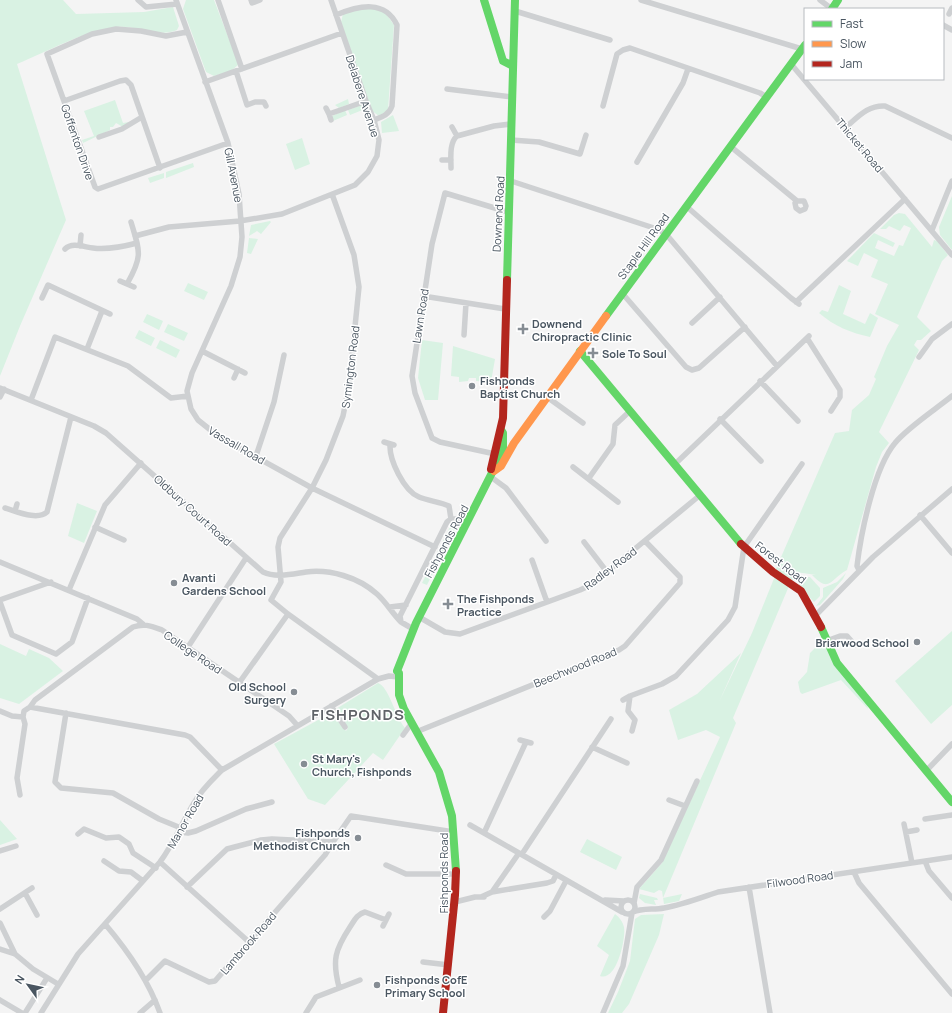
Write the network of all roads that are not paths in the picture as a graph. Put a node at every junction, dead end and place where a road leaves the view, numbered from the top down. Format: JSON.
{"nodes":[{"id":1,"x":138,"y":0,"type":"edge"},
{"id":2,"x":218,"y":0,"type":"edge"},
{"id":3,"x":251,"y":0,"type":"edge"},
{"id":4,"x":260,"y":0,"type":"edge"},
{"id":5,"x":331,"y":0,"type":"edge"},
{"id":6,"x":484,"y":0,"type":"edge"},
{"id":7,"x":515,"y":0,"type":"edge"},
{"id":8,"x":641,"y":0,"type":"edge"},
{"id":9,"x":820,"y":0,"type":"edge"},
{"id":10,"x":176,"y":2,"type":"edge"},
{"id":11,"x":831,"y":8,"type":"edge"},
{"id":12,"x":952,"y":8,"type":"edge"},
{"id":13,"x":515,"y":11,"type":"junction"},
{"id":14,"x":949,"y":14,"type":"dead end"},
{"id":15,"x":336,"y":15,"type":"junction"},
{"id":16,"x":187,"y":32,"type":"junction"},
{"id":17,"x":342,"y":33,"type":"junction"},
{"id":18,"x":610,"y":40,"type":"dead end"},
{"id":19,"x":803,"y":47,"type":"edge"},
{"id":20,"x":791,"y":64,"type":"junction"},
{"id":21,"x":513,"y":66,"type":"junction"},
{"id":22,"x":242,"y":69,"type":"junction"},
{"id":23,"x":688,"y":69,"type":"junction"},
{"id":24,"x":236,"y":71,"type":"junction"},
{"id":25,"x":804,"y":79,"type":"edge"},
{"id":26,"x":805,"y":80,"type":"edge"},
{"id":27,"x":205,"y":82,"type":"junction"},
{"id":28,"x":447,"y":89,"type":"dead end"},
{"id":29,"x":512,"y":97,"type":"junction"},
{"id":30,"x":766,"y":97,"type":"junction"},
{"id":31,"x":64,"y":101,"type":"junction"},
{"id":32,"x":366,"y":101,"type":"junction"},
{"id":33,"x":266,"y":106,"type":"dead end"},
{"id":34,"x":602,"y":106,"type":"dead end"},
{"id":35,"x":142,"y":117,"type":"junction"},
{"id":36,"x":331,"y":120,"type":"dead end"},
{"id":37,"x":374,"y":120,"type":"junction"},
{"id":38,"x":512,"y":124,"type":"junction"},
{"id":39,"x":452,"y":127,"type":"dead end"},
{"id":40,"x":846,"y":127,"type":"junction"},
{"id":41,"x":586,"y":135,"type":"dead end"},
{"id":42,"x":458,"y":136,"type":"junction"},
{"id":43,"x":99,"y":137,"type":"dead end"},
{"id":44,"x":952,"y":138,"type":"edge"},
{"id":45,"x":511,"y":140,"type":"junction"},
{"id":46,"x":228,"y":143,"type":"junction"},
{"id":47,"x":730,"y":146,"type":"junction"},
{"id":48,"x":442,"y":160,"type":"dead end"},
{"id":49,"x":451,"y":160,"type":"junction"},
{"id":50,"x":637,"y":162,"type":"dead end"},
{"id":51,"x":160,"y":168,"type":"junction"},
{"id":52,"x":452,"y":168,"type":"dead end"},
{"id":53,"x":511,"y":181,"type":"junction"},
{"id":54,"x":952,"y":181,"type":"edge"},
{"id":55,"x":332,"y":194,"type":"junction"},
{"id":56,"x":905,"y":199,"type":"junction"},
{"id":57,"x":797,"y":200,"type":"dead end"},
{"id":58,"x":686,"y":206,"type":"junction"},
{"id":59,"x":508,"y":212,"type":"junction"},
{"id":60,"x":240,"y":221,"type":"junction"},
{"id":61,"x":131,"y":222,"type":"dead end"},
{"id":62,"x":932,"y":231,"type":"junction"},
{"id":63,"x":666,"y":234,"type":"junction"},
{"id":64,"x":81,"y":235,"type":"dead end"},
{"id":65,"x":135,"y":236,"type":"junction"},
{"id":66,"x":137,"y":243,"type":"junction"},
{"id":67,"x":80,"y":246,"type":"junction"},
{"id":68,"x":65,"y":249,"type":"dead end"},
{"id":69,"x":951,"y":254,"type":"edge"},
{"id":70,"x":120,"y":281,"type":"dead end"},
{"id":71,"x":128,"y":284,"type":"junction"},
{"id":72,"x":134,"y":287,"type":"dead end"},
{"id":73,"x":622,"y":293,"type":"junction"},
{"id":74,"x":423,"y":296,"type":"junction"},
{"id":75,"x":42,"y":298,"type":"dead end"},
{"id":76,"x":720,"y":298,"type":"junction"},
{"id":77,"x":466,"y":303,"type":"junction"},
{"id":78,"x":505,"y":310,"type":"junction"},
{"id":79,"x":102,"y":311,"type":"junction"},
{"id":80,"x":110,"y":314,"type":"dead end"},
{"id":81,"x":692,"y":323,"type":"dead end"},
{"id":82,"x":952,"y":324,"type":"edge"},
{"id":83,"x":745,"y":327,"type":"junction"},
{"id":84,"x":464,"y":335,"type":"dead end"},
{"id":85,"x":87,"y":349,"type":"junction"},
{"id":86,"x":202,"y":351,"type":"junction"},
{"id":87,"x":580,"y":351,"type":"junction"},
{"id":88,"x":284,"y":355,"type":"dead end"},
{"id":89,"x":920,"y":357,"type":"dead end"},
{"id":90,"x":777,"y":366,"type":"junction"},
{"id":91,"x":238,"y":369,"type":"junction"},
{"id":92,"x":245,"y":372,"type":"dead end"},
{"id":93,"x":234,"y":378,"type":"dead end"},
{"id":94,"x":760,"y":381,"type":"junction"},
{"id":95,"x":2,"y":389,"type":"edge"},
{"id":96,"x":188,"y":396,"type":"junction"},
{"id":97,"x":952,"y":396,"type":"edge"},
{"id":98,"x":0,"y":397,"type":"edge"},
{"id":99,"x":547,"y":397,"type":"junction"},
{"id":100,"x":31,"y":400,"type":"junction"},
{"id":101,"x":630,"y":411,"type":"junction"},
{"id":102,"x":831,"y":412,"type":"dead end"},
{"id":103,"x":71,"y":417,"type":"junction"},
{"id":104,"x":720,"y":419,"type":"junction"},
{"id":105,"x":798,"y":421,"type":"dead end"},
{"id":106,"x":583,"y":423,"type":"dead end"},
{"id":107,"x":501,"y":430,"type":"junction"},
{"id":108,"x":514,"y":443,"type":"junction"},
{"id":109,"x":390,"y":444,"type":"dead end"},
{"id":110,"x":503,"y":451,"type":"junction"},
{"id":111,"x":495,"y":454,"type":"junction"},
{"id":112,"x":256,"y":456,"type":"junction"},
{"id":113,"x":761,"y":462,"type":"dead end"},
{"id":114,"x":141,"y":463,"type":"junction"},
{"id":115,"x":802,"y":464,"type":"dead end"},
{"id":116,"x":674,"y":465,"type":"junction"},
{"id":117,"x":573,"y":467,"type":"dead end"},
{"id":118,"x":492,"y":474,"type":"junction"},
{"id":119,"x":589,"y":478,"type":"junction"},
{"id":120,"x":312,"y":488,"type":"junction"},
{"id":121,"x":952,"y":489,"type":"edge"},
{"id":122,"x":699,"y":496,"type":"junction"},
{"id":123,"x":618,"y":502,"type":"dead end"},
{"id":124,"x":17,"y":504,"type":"dead end"},
{"id":125,"x":5,"y":508,"type":"dead end"},
{"id":126,"x":16,"y":511,"type":"junction"},
{"id":127,"x":920,"y":515,"type":"junction"},
{"id":128,"x":450,"y":519,"type":"junction"},
{"id":129,"x":466,"y":524,"type":"junction"},
{"id":130,"x":95,"y":527,"type":"junction"},
{"id":131,"x":124,"y":540,"type":"dead end"},
{"id":132,"x":546,"y":541,"type":"dead end"},
{"id":133,"x":645,"y":541,"type":"junction"},
{"id":134,"x":584,"y":542,"type":"dead end"},
{"id":135,"x":435,"y":547,"type":"junction"},
{"id":136,"x":744,"y":547,"type":"junction"},
{"id":137,"x":952,"y":553,"type":"edge"},
{"id":138,"x":246,"y":558,"type":"junction"},
{"id":139,"x":532,"y":560,"type":"dead end"},
{"id":140,"x":0,"y":562,"type":"edge"},
{"id":141,"x":859,"y":570,"type":"junction"},
{"id":142,"x":607,"y":572,"type":"junction"},
{"id":143,"x":281,"y":575,"type":"junction"},
{"id":144,"x":51,"y":582,"type":"junction"},
{"id":145,"x":69,"y":590,"type":"junction"},
{"id":146,"x":88,"y":598,"type":"junction"},
{"id":147,"x":0,"y":601,"type":"edge"},
{"id":148,"x":547,"y":602,"type":"junction"},
{"id":149,"x":406,"y":605,"type":"junction"},
{"id":150,"x":390,"y":607,"type":"junction"},
{"id":151,"x":288,"y":614,"type":"junction"},
{"id":152,"x":816,"y":615,"type":"junction"},
{"id":153,"x":419,"y":617,"type":"junction"},
{"id":154,"x":401,"y":622,"type":"junction"},
{"id":155,"x":143,"y":624,"type":"junction"},
{"id":156,"x":413,"y":629,"type":"junction"},
{"id":157,"x":829,"y":640,"type":"junction"},
{"id":158,"x":855,"y":645,"type":"dead end"},
{"id":159,"x":188,"y":647,"type":"junction"},
{"id":160,"x":399,"y":675,"type":"junction"},
{"id":161,"x":378,"y":679,"type":"junction"},
{"id":162,"x":240,"y":683,"type":"junction"},
{"id":163,"x":630,"y":696,"type":"junction"},
{"id":164,"x":623,"y":700,"type":"dead end"},
{"id":165,"x":331,"y":706,"type":"junction"},
{"id":166,"x":30,"y":707,"type":"junction"},
{"id":167,"x":0,"y":711,"type":"edge"},
{"id":168,"x":66,"y":713,"type":"junction"},
{"id":169,"x":23,"y":717,"type":"junction"},
{"id":170,"x":611,"y":719,"type":"dead end"},
{"id":171,"x":411,"y":724,"type":"junction"},
{"id":172,"x":297,"y":725,"type":"junction"},
{"id":173,"x":345,"y":727,"type":"dead end"},
{"id":174,"x":632,"y":731,"type":"dead end"},
{"id":175,"x":416,"y":732,"type":"junction"},
{"id":176,"x":403,"y":735,"type":"dead end"},
{"id":177,"x":526,"y":742,"type":"dead end"},
{"id":178,"x":952,"y":744,"type":"edge"},
{"id":179,"x":592,"y":747,"type":"junction"},
{"id":180,"x":627,"y":763,"type":"dead end"},
{"id":181,"x":222,"y":770,"type":"junction"},
{"id":182,"x":926,"y":771,"type":"junction"},
{"id":183,"x":697,"y":781,"type":"dead end"},
{"id":184,"x":20,"y":795,"type":"dead end"},
{"id":185,"x":669,"y":800,"type":"dead end"},
{"id":186,"x":272,"y":802,"type":"dead end"},
{"id":187,"x":952,"y":802,"type":"edge"},
{"id":188,"x":685,"y":806,"type":"junction"},
{"id":189,"x":952,"y":815,"type":"edge"},
{"id":190,"x":925,"y":819,"type":"dead end"},
{"id":191,"x":904,"y":824,"type":"dead end"},
{"id":192,"x":470,"y":825,"type":"dead end"},
{"id":193,"x":180,"y":830,"type":"junction"},
{"id":194,"x":917,"y":830,"type":"dead end"},
{"id":195,"x":454,"y":832,"type":"junction"},
{"id":196,"x":906,"y":832,"type":"junction"},
{"id":197,"x":484,"y":833,"type":"junction"},
{"id":198,"x":78,"y":834,"type":"dead end"},
{"id":199,"x":333,"y":842,"type":"junction"},
{"id":200,"x":16,"y":846,"type":"dead end"},
{"id":201,"x":0,"y":851,"type":"edge"},
{"id":202,"x":520,"y":854,"type":"junction"},
{"id":203,"x":952,"y":857,"type":"edge"},
{"id":204,"x":104,"y":861,"type":"dead end"},
{"id":205,"x":925,"y":861,"type":"junction"},
{"id":206,"x":160,"y":862,"type":"junction"},
{"id":207,"x":912,"y":863,"type":"junction"},
{"id":208,"x":386,"y":865,"type":"dead end"},
{"id":209,"x":156,"y":868,"type":"junction"},
{"id":210,"x":854,"y":872,"type":"junction"},
{"id":211,"x":455,"y":874,"type":"junction"},
{"id":212,"x":556,"y":875,"type":"junction"},
{"id":213,"x":648,"y":875,"type":"junction"},
{"id":214,"x":566,"y":880,"type":"junction"},
{"id":215,"x":143,"y":881,"type":"junction"},
{"id":216,"x":187,"y":887,"type":"junction"},
{"id":217,"x":749,"y":887,"type":"junction"},
{"id":218,"x":32,"y":888,"type":"dead end"},
{"id":219,"x":492,"y":892,"type":"junction"},
{"id":220,"x":25,"y":893,"type":"junction"},
{"id":221,"x":952,"y":898,"type":"edge"},
{"id":222,"x":600,"y":899,"type":"junction"},
{"id":223,"x":625,"y":900,"type":"junction"},
{"id":224,"x":455,"y":902,"type":"junction"},
{"id":225,"x":634,"y":903,"type":"junction"},
{"id":226,"x":0,"y":909,"type":"edge"},
{"id":227,"x":651,"y":910,"type":"junction"},
{"id":228,"x":623,"y":913,"type":"junction"},
{"id":229,"x":633,"y":913,"type":"junction"},
{"id":230,"x":37,"y":915,"type":"dead end"},
{"id":231,"x":544,"y":917,"type":"dead end"},
{"id":232,"x":0,"y":923,"type":"edge"},
{"id":233,"x":105,"y":924,"type":"junction"},
{"id":234,"x":383,"y":926,"type":"dead end"},
{"id":235,"x":628,"y":934,"type":"junction"},
{"id":236,"x":249,"y":942,"type":"junction"},
{"id":237,"x":0,"y":949,"type":"edge"},
{"id":238,"x":15,"y":954,"type":"junction"},
{"id":239,"x":423,"y":962,"type":"dead end"},
{"id":240,"x":449,"y":965,"type":"junction"},
{"id":241,"x":47,"y":978,"type":"junction"},
{"id":242,"x":146,"y":980,"type":"junction"},
{"id":243,"x":360,"y":980,"type":"dead end"},
{"id":244,"x":58,"y":984,"type":"junction"},
{"id":245,"x":339,"y":987,"type":"junction"},
{"id":246,"x":952,"y":994,"type":"edge"},
{"id":247,"x":0,"y":1000,"type":"edge"},
{"id":248,"x":155,"y":1000,"type":"junction"},
{"id":249,"x":22,"y":1013,"type":"edge"},
{"id":250,"x":25,"y":1013,"type":"edge"},
{"id":251,"x":41,"y":1013,"type":"edge"},
{"id":252,"x":140,"y":1013,"type":"edge"},
{"id":253,"x":160,"y":1013,"type":"edge"},
{"id":254,"x":306,"y":1013,"type":"edge"},
{"id":255,"x":443,"y":1013,"type":"edge"},
{"id":256,"x":603,"y":1013,"type":"edge"},
{"id":257,"x":770,"y":1013,"type":"edge"}],
"edges":[{"from":1,"to":10,"type":"street"},
{"from":2,"to":22,"type":"street"},
{"from":3,"to":4,"type":"street"},
{"from":5,"to":15,"type":"street","name":"Delabere Avenue"},
{"from":6,"to":21,"type":"main road"},
{"from":7,"to":13,"type":"main road","name":"Downend Road"},
{"from":8,"to":19,"type":"street"},
{"from":9,"to":11,"type":"street"},
{"from":10,"to":16,"type":"street","name":"Gill Avenue"},
{"from":12,"to":14,"type":"street"},
{"from":13,"to":18,"type":"street"},
{"from":13,"to":21,"type":"main road","name":"Downend Road"},
{"from":15,"to":17,"type":"street","name":"Delabere Avenue"},
{"from":15,"to":37,"type":"street"},
{"from":16,"to":27,"type":"street","name":"Gill Avenue"},
{"from":16,"to":31,"type":"street","name":"Goffenton Drive"},
{"from":17,"to":22,"type":"street"},
{"from":17,"to":32,"type":"street","name":"Delabere Avenue"},
{"from":19,"to":20,"type":"main road","name":"Staple Hill Road"},
{"from":20,"to":25,"type":"street","name":"Thicket Road"},
{"from":20,"to":30,"type":"main road","name":"Staple Hill Road"},
{"from":21,"to":29,"type":"main road","name":"Downend Road"},
{"from":22,"to":24,"type":"street"},
{"from":23,"to":30,"type":"street"},
{"from":23,"to":34,"type":"street"},
{"from":23,"to":50,"type":"street"},
{"from":24,"to":27,"type":"street"},
{"from":24,"to":33,"type":"street"},
{"from":26,"to":40,"type":"street","name":"Thicket Road"},
{"from":27,"to":46,"type":"street","name":"Gill Avenue"},
{"from":28,"to":29,"type":"street"},
{"from":29,"to":38,"type":"main road","name":"Downend Road"},
{"from":30,"to":47,"type":"main road","name":"Staple Hill Road"},
{"from":31,"to":35,"type":"street"},
{"from":31,"to":51,"type":"street","name":"Goffenton Drive"},
{"from":32,"to":36,"type":"street"},
{"from":32,"to":37,"type":"street","name":"Delabere Avenue"},
{"from":35,"to":43,"type":"street"},
{"from":35,"to":51,"type":"street"},
{"from":37,"to":55,"type":"street","name":"Delabere Avenue"},
{"from":38,"to":42,"type":"street"},
{"from":38,"to":45,"type":"main road","name":"Downend Road"},
{"from":39,"to":42,"type":"street"},
{"from":40,"to":44,"type":"street"},
{"from":40,"to":56,"type":"street","name":"Thicket Road"},
{"from":41,"to":45,"type":"street"},
{"from":42,"to":49,"type":"street"},
{"from":45,"to":53,"type":"main road","name":"Downend Road"},
{"from":46,"to":51,"type":"street","name":"Goffenton Drive"},
{"from":46,"to":60,"type":"street","name":"Gill Avenue"},
{"from":47,"to":57,"type":"street"},
{"from":47,"to":58,"type":"main road","name":"Staple Hill Road"},
{"from":48,"to":49,"type":"street"},
{"from":49,"to":52,"type":"street"},
{"from":53,"to":59,"type":"main road","name":"Downend Road"},
{"from":53,"to":63,"type":"street"},
{"from":54,"to":62,"type":"street"},
{"from":55,"to":60,"type":"street","name":"Delabere Avenue"},
{"from":55,"to":120,"type":"street","name":"Symington Road"},
{"from":56,"to":58,"type":"street"},
{"from":56,"to":62,"type":"street","name":"Thicket Road"},
{"from":58,"to":63,"type":"main road","name":"Staple Hill Road"},
{"from":59,"to":74,"type":"street","name":"Lawn Road"},
{"from":59,"to":78,"type":"main road","name":"Downend Road"},
{"from":60,"to":65,"type":"street","name":"Delabere Avenue"},
{"from":60,"to":86,"type":"street","name":"Gill Avenue"},
{"from":61,"to":65,"type":"street"},
{"from":62,"to":69,"type":"street","name":"Thicket Road"},
{"from":63,"to":73,"type":"main road","name":"Staple Hill Road"},
{"from":63,"to":76,"type":"street"},
{"from":64,"to":67,"type":"street"},
{"from":65,"to":66,"type":"street"},
{"from":66,"to":67,"type":"street"},
{"from":66,"to":71,"type":"street"},
{"from":67,"to":68,"type":"street"},
{"from":70,"to":71,"type":"street"},
{"from":71,"to":72,"type":"street"},
{"from":73,"to":83,"type":"street"},
{"from":73,"to":87,"type":"main road","name":"Staple Hill Road"},
{"from":74,"to":77,"type":"street"},
{"from":74,"to":111,"type":"street","name":"Lawn Road"},
{"from":75,"to":79,"type":"street"},
{"from":76,"to":81,"type":"street"},
{"from":76,"to":83,"type":"street"},
{"from":77,"to":78,"type":"street"},
{"from":77,"to":84,"type":"street"},
{"from":78,"to":107,"type":"main road","name":"Downend Road"},
{"from":79,"to":80,"type":"street"},
{"from":79,"to":85,"type":"street"},
{"from":82,"to":89,"type":"street"},
{"from":83,"to":90,"type":"street"},
{"from":85,"to":96,"type":"street"},
{"from":85,"to":100,"type":"street"},
{"from":86,"to":91,"type":"street"},
{"from":86,"to":96,"type":"street","name":"Gill Avenue"},
{"from":87,"to":99,"type":"main road","name":"Staple Hill Road"},
{"from":87,"to":101,"type":"main road","name":"Forest Road"},
{"from":88,"to":112,"type":"street"},
{"from":90,"to":94,"type":"street"},
{"from":90,"to":102,"type":"street"},
{"from":91,"to":92,"type":"street"},
{"from":91,"to":93,"type":"street"},
{"from":94,"to":104,"type":"street"},
{"from":94,"to":105,"type":"street"},
{"from":95,"to":98,"type":"street"},
{"from":95,"to":100,"type":"street","name":"Oldbury Court Road"},
{"from":96,"to":112,"type":"street","name":"Vassall Road"},
{"from":97,"to":141,"type":"street"},
{"from":99,"to":106,"type":"street"},
{"from":99,"to":108,"type":"main road","name":"Staple Hill Road"},
{"from":100,"to":103,"type":"street","name":"Oldbury Court Road"},
{"from":101,"to":116,"type":"main road","name":"Forest Road"},
{"from":101,"to":119,"type":"street"},
{"from":103,"to":114,"type":"street","name":"Oldbury Court Road"},
{"from":103,"to":126,"type":"street"},
{"from":104,"to":113,"type":"street"},
{"from":104,"to":116,"type":"street"},
{"from":107,"to":110,"type":"main road","name":"Downend Road"},
{"from":107,"to":111,"type":"main road","name":"Downend Road"},
{"from":108,"to":110,"type":"main road","name":"Staple Hill Road"},
{"from":108,"to":118,"type":"main road","name":"Staple Hill Road"},
{"from":109,"to":128,"type":"street"},
{"from":110,"to":118,"type":"main road","name":"Fishponds Road"},
{"from":111,"to":118,"type":"main road","name":"Fishponds Road"},
{"from":112,"to":120,"type":"street","name":"Vassall Road"},
{"from":114,"to":130,"type":"street"},
{"from":114,"to":138,"type":"street","name":"Oldbury Court Road"},
{"from":115,"to":136,"type":"street"},
{"from":116,"to":122,"type":"main road","name":"Forest Road"},
{"from":117,"to":119,"type":"street"},
{"from":118,"to":129,"type":"main road","name":"Fishponds Road"},
{"from":118,"to":132,"type":"street"},
{"from":119,"to":123,"type":"street"},
{"from":120,"to":135,"type":"street","name":"Vassall Road"},
{"from":120,"to":143,"type":"street","name":"Symington Road"},
{"from":121,"to":127,"type":"street"},
{"from":122,"to":133,"type":"street","name":"Radley Road"},
{"from":122,"to":136,"type":"main road","name":"Forest Road"},
{"from":124,"to":126,"type":"street"},
{"from":125,"to":126,"type":"street"},
{"from":127,"to":137,"type":"street"},
{"from":127,"to":141,"type":"street"},
{"from":128,"to":129,"type":"street"},
{"from":128,"to":135,"type":"street"},
{"from":129,"to":153,"type":"main road","name":"Fishponds Road"},
{"from":130,"to":131,"type":"street"},
{"from":130,"to":145,"type":"street"},
{"from":133,"to":142,"type":"street","name":"Radley Road"},
{"from":133,"to":175,"type":"street","name":"Beechwood Road"},
{"from":134,"to":142,"type":"street"},
{"from":135,"to":149,"type":"street"},
{"from":136,"to":152,"type":"main road","name":"Forest Road"},
{"from":136,"to":163,"type":"street"},
{"from":138,"to":143,"type":"street","name":"Oldbury Court Road"},
{"from":138,"to":159,"type":"street"},
{"from":139,"to":148,"type":"street"},
{"from":140,"to":144,"type":"street","name":"College Road"},
{"from":141,"to":152,"type":"street"},
{"from":142,"to":148,"type":"street","name":"Radley Road"},
{"from":143,"to":150,"type":"street","name":"Oldbury Court Road"},
{"from":143,"to":151,"type":"street"},
{"from":144,"to":145,"type":"street","name":"College Road"},
{"from":144,"to":147,"type":"street"},
{"from":145,"to":146,"type":"street","name":"College Road"},
{"from":146,"to":147,"type":"street"},
{"from":146,"to":155,"type":"street","name":"College Road"},
{"from":148,"to":153,"type":"street","name":"Radley Road"},
{"from":149,"to":150,"type":"street"},
{"from":149,"to":154,"type":"street"},
{"from":150,"to":154,"type":"street","name":"Oldbury Court Road"},
{"from":151,"to":161,"type":"street"},
{"from":151,"to":162,"type":"street"},
{"from":152,"to":157,"type":"main road","name":"Forest Road"},
{"from":153,"to":156,"type":"main road","name":"Fishponds Road"},
{"from":154,"to":156,"type":"street"},
{"from":155,"to":159,"type":"street","name":"College Road"},
{"from":155,"to":166,"type":"street"},
{"from":156,"to":160,"type":"main road","name":"Fishponds Road"},
{"from":157,"to":158,"type":"street"},
{"from":157,"to":182,"type":"main road","name":"Forest Road"},
{"from":159,"to":162,"type":"street","name":"College Road"},
{"from":160,"to":161,"type":"street","name":"Manor Road"},
{"from":160,"to":171,"type":"main road","name":"Fishponds Road"},
{"from":161,"to":165,"type":"street","name":"Manor Road"},
{"from":162,"to":172,"type":"street","name":"College Road"},
{"from":163,"to":164,"type":"street"},
{"from":163,"to":174,"type":"street"},
{"from":165,"to":172,"type":"street","name":"Manor Road"},
{"from":165,"to":173,"type":"street"},
{"from":166,"to":168,"type":"street"},
{"from":166,"to":169,"type":"street"},
{"from":167,"to":169,"type":"street"},
{"from":168,"to":181,"type":"street"},
{"from":168,"to":193,"type":"street"},
{"from":169,"to":184,"type":"street"},
{"from":170,"to":179,"type":"street"},
{"from":171,"to":175,"type":"main road","name":"Fishponds Road"},
{"from":171,"to":176,"type":"street"},
{"from":172,"to":181,"type":"street","name":"Manor Road"},
{"from":175,"to":195,"type":"main road","name":"Fishponds Road"},
{"from":177,"to":197,"type":"street"},
{"from":178,"to":182,"type":"street"},
{"from":179,"to":180,"type":"street"},
{"from":179,"to":202,"type":"street"},
{"from":181,"to":193,"type":"street","name":"Manor Road"},
{"from":182,"to":187,"type":"main road","name":"Forest Road"},
{"from":183,"to":188,"type":"street"},
{"from":185,"to":188,"type":"street"},
{"from":186,"to":193,"type":"street"},
{"from":188,"to":213,"type":"street"},
{"from":189,"to":190,"type":"street"},
{"from":191,"to":196,"type":"street"},
{"from":192,"to":197,"type":"street"},
{"from":193,"to":206,"type":"street","name":"Manor Road"},
{"from":194,"to":196,"type":"street"},
{"from":195,"to":199,"type":"street","name":"Lambrook Road"},
{"from":195,"to":211,"type":"main road","name":"Fishponds Road"},
{"from":196,"to":207,"type":"street"},
{"from":197,"to":202,"type":"street"},
{"from":198,"to":209,"type":"street"},
{"from":199,"to":216,"type":"street"},
{"from":199,"to":236,"type":"street","name":"Lambrook Road"},
{"from":200,"to":201,"type":"street"},
{"from":202,"to":212,"type":"street"},
{"from":202,"to":219,"type":"street"},
{"from":203,"to":205,"type":"street","name":"Filwood Road"},
{"from":204,"to":215,"type":"street"},
{"from":205,"to":207,"type":"street","name":"Filwood Road"},
{"from":205,"to":221,"type":"street"},
{"from":206,"to":209,"type":"street","name":"Manor Road"},
{"from":206,"to":216,"type":"street"},
{"from":207,"to":210,"type":"street","name":"Filwood Road"},
{"from":208,"to":211,"type":"street"},
{"from":209,"to":215,"type":"street","name":"Manor Road"},
{"from":210,"to":217,"type":"street","name":"Filwood Road"},
{"from":210,"to":246,"type":"street"},
{"from":211,"to":224,"type":"main road","name":"Fishponds Road"},
{"from":212,"to":214,"type":"street"},
{"from":212,"to":219,"type":"street"},
{"from":213,"to":223,"type":"street"},
{"from":213,"to":225,"type":"street"},
{"from":214,"to":222,"type":"street"},
{"from":214,"to":231,"type":"street"},
{"from":215,"to":233,"type":"street","name":"Manor Road"},
{"from":216,"to":236,"type":"street"},
{"from":217,"to":227,"type":"street","name":"Filwood Road"},
{"from":217,"to":257,"type":"street"},
{"from":218,"to":220,"type":"street"},
{"from":219,"to":224,"type":"street"},
{"from":220,"to":226,"type":"street"},
{"from":220,"to":230,"type":"street"},
{"from":222,"to":223,"type":"street"},
{"from":222,"to":228,"type":"street"},
{"from":223,"to":225,"type":"street"},
{"from":223,"to":228,"type":"street"},
{"from":224,"to":240,"type":"main road","name":"Fishponds Road"},
{"from":225,"to":227,"type":"street"},
{"from":225,"to":229,"type":"street"},
{"from":227,"to":229,"type":"street","name":"Filwood Road"},
{"from":228,"to":229,"type":"street"},
{"from":228,"to":235,"type":"street"},
{"from":229,"to":235,"type":"street"},
{"from":232,"to":238,"type":"street"},
{"from":233,"to":242,"type":"street"},
{"from":233,"to":244,"type":"street","name":"Manor Road"},
{"from":234,"to":245,"type":"street"},
{"from":235,"to":256,"type":"street"},
{"from":236,"to":242,"type":"street","name":"Lambrook Road"},
{"from":237,"to":238,"type":"street"},
{"from":238,"to":241,"type":"street"},
{"from":239,"to":240,"type":"street"},
{"from":240,"to":255,"type":"main road","name":"Fishponds Road"},
{"from":241,"to":244,"type":"street"},
{"from":241,"to":250,"type":"street"},
{"from":242,"to":248,"type":"street"},
{"from":243,"to":245,"type":"street"},
{"from":244,"to":251,"type":"street","name":"Manor Road"},
{"from":245,"to":254,"type":"street"},
{"from":247,"to":249,"type":"street"},
{"from":248,"to":252,"type":"street"},
{"from":248,"to":253,"type":"street"}]}
